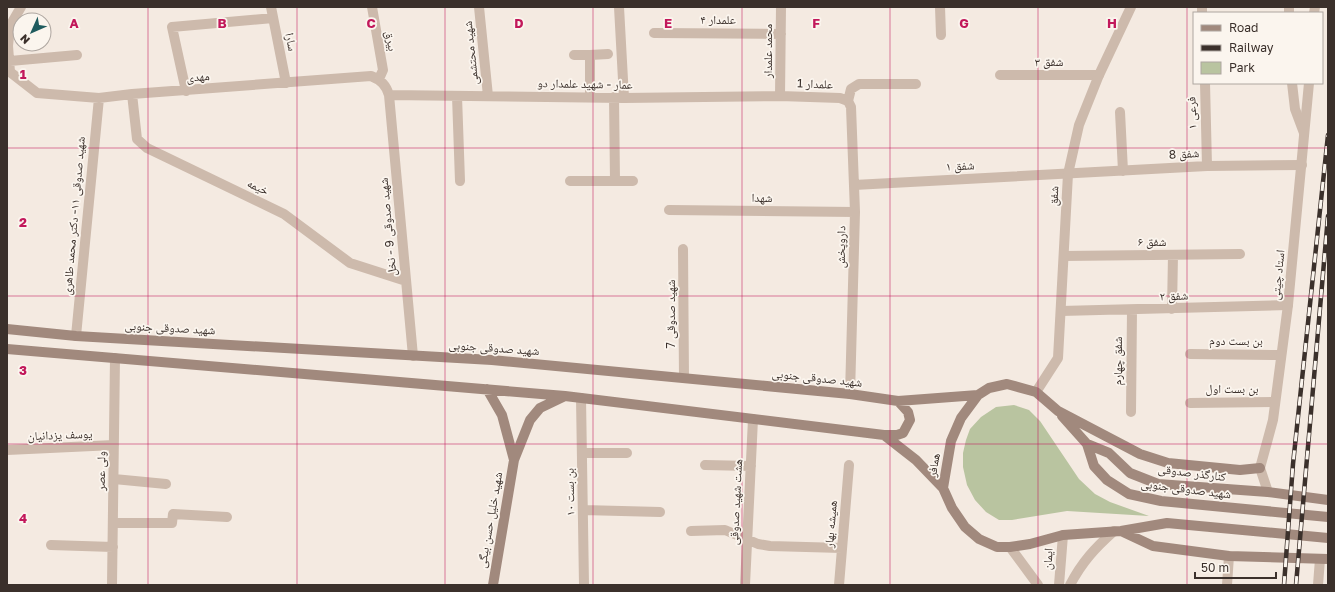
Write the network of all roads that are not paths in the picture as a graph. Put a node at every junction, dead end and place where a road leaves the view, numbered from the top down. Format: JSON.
{"nodes":[{"id":1,"x":21,"y":7,"type":"edge"},
{"id":2,"x":271,"y":7,"type":"edge"},
{"id":3,"x":372,"y":7,"type":"edge"},
{"id":4,"x":479,"y":7,"type":"edge"},
{"id":5,"x":619,"y":7,"type":"edge"},
{"id":6,"x":781,"y":7,"type":"edge"},
{"id":7,"x":940,"y":7,"type":"edge"},
{"id":8,"x":1131,"y":7,"type":"edge"},
{"id":9,"x":273,"y":18,"type":"junction"},
{"id":10,"x":654,"y":33,"type":"dead end"},
{"id":11,"x":781,"y":34,"type":"junction"},
{"id":12,"x":941,"y":35,"type":"dead end"},
{"id":13,"x":608,"y":54,"type":"dead end"},
{"id":14,"x":77,"y":55,"type":"dead end"},
{"id":15,"x":574,"y":55,"type":"dead end"},
{"id":16,"x":590,"y":55,"type":"junction"},
{"id":17,"x":10,"y":61,"type":"junction"},
{"id":18,"x":9,"y":71,"type":"edge"},
{"id":19,"x":1000,"y":74,"type":"dead end"},
{"id":20,"x":1099,"y":75,"type":"junction"},
{"id":21,"x":378,"y":79,"type":"junction"},
{"id":22,"x":286,"y":82,"type":"junction"},
{"id":23,"x":916,"y":84,"type":"dead end"},
{"id":24,"x":1204,"y":84,"type":"edge"},
{"id":25,"x":1292,"y":84,"type":"edge"},
{"id":26,"x":1308,"y":84,"type":"edge"},
{"id":27,"x":186,"y":91,"type":"junction"},
{"id":28,"x":132,"y":94,"type":"junction"},
{"id":29,"x":389,"y":95,"type":"junction"},
{"id":30,"x":457,"y":96,"type":"junction"},
{"id":31,"x":488,"y":96,"type":"junction"},
{"id":32,"x":590,"y":96,"type":"junction"},
{"id":33,"x":780,"y":96,"type":"junction"},
{"id":34,"x":619,"y":97,"type":"junction"},
{"id":35,"x":99,"y":98,"type":"junction"},
{"id":36,"x":848,"y":101,"type":"junction"},
{"id":37,"x":1120,"y":112,"type":"dead end"},
{"id":38,"x":1304,"y":133,"type":"junction"},
{"id":39,"x":1302,"y":165,"type":"junction"},
{"id":40,"x":1207,"y":166,"type":"junction"},
{"id":41,"x":1123,"y":171,"type":"junction"},
{"id":42,"x":1068,"y":174,"type":"junction"},
{"id":43,"x":460,"y":181,"type":"dead end"},
{"id":44,"x":570,"y":181,"type":"dead end"},
{"id":45,"x":615,"y":181,"type":"junction"},
{"id":46,"x":633,"y":181,"type":"dead end"},
{"id":47,"x":854,"y":184,"type":"junction"},
{"id":48,"x":669,"y":210,"type":"dead end"},
{"id":49,"x":855,"y":212,"type":"junction"},
{"id":50,"x":683,"y":249,"type":"dead end"},
{"id":51,"x":1240,"y":254,"type":"dead end"},
{"id":52,"x":1174,"y":255,"type":"junction"},
{"id":53,"x":1064,"y":256,"type":"junction"},
{"id":54,"x":406,"y":281,"type":"junction"},
{"id":55,"x":1288,"y":305,"type":"junction"},
{"id":56,"x":1172,"y":309,"type":"junction"},
{"id":57,"x":1132,"y":310,"type":"junction"},
{"id":58,"x":1061,"y":311,"type":"junction"},
{"id":59,"x":7,"y":329,"type":"edge"},
{"id":60,"x":76,"y":336,"type":"junction"},
{"id":61,"x":7,"y":349,"type":"edge"},
{"id":62,"x":1190,"y":354,"type":"dead end"},
{"id":63,"x":1281,"y":355,"type":"junction"},
{"id":64,"x":412,"y":356,"type":"junction"},
{"id":65,"x":116,"y":358,"type":"junction"},
{"id":66,"x":684,"y":378,"type":"junction"},
{"id":67,"x":487,"y":389,"type":"junction"},
{"id":68,"x":1036,"y":392,"type":"junction"},
{"id":69,"x":850,"y":394,"type":"junction"},
{"id":70,"x":978,"y":395,"type":"junction"},
{"id":71,"x":565,"y":396,"type":"junction"},
{"id":72,"x":581,"y":398,"type":"junction"},
{"id":73,"x":898,"y":401,"type":"junction"},
{"id":74,"x":1275,"y":402,"type":"junction"},
{"id":75,"x":1190,"y":403,"type":"dead end"},
{"id":76,"x":1058,"y":411,"type":"junction"},
{"id":77,"x":1131,"y":412,"type":"dead end"},
{"id":78,"x":753,"y":419,"type":"junction"},
{"id":79,"x":884,"y":435,"type":"junction"},
{"id":80,"x":1087,"y":444,"type":"junction"},
{"id":81,"x":114,"y":446,"type":"junction"},
{"id":82,"x":7,"y":450,"type":"edge"},
{"id":83,"x":582,"y":453,"type":"junction"},
{"id":84,"x":627,"y":453,"type":"dead end"},
{"id":85,"x":514,"y":460,"type":"junction"},
{"id":86,"x":705,"y":465,"type":"dead end"},
{"id":87,"x":849,"y":465,"type":"dead end"},
{"id":88,"x":751,"y":466,"type":"junction"},
{"id":89,"x":1260,"y":468,"type":"junction"},
{"id":90,"x":114,"y":479,"type":"junction"},
{"id":91,"x":166,"y":484,"type":"dead end"},
{"id":92,"x":943,"y":488,"type":"junction"},
{"id":93,"x":1268,"y":492,"type":"junction"},
{"id":94,"x":1328,"y":500,"type":"edge"},
{"id":95,"x":583,"y":510,"type":"junction"},
{"id":96,"x":660,"y":512,"type":"dead end"},
{"id":97,"x":227,"y":517,"type":"dead end"},
{"id":98,"x":1328,"y":517,"type":"edge"},
{"id":99,"x":113,"y":523,"type":"junction"},
{"id":100,"x":691,"y":531,"type":"dead end"},
{"id":101,"x":1118,"y":531,"type":"junction"},
{"id":102,"x":1062,"y":534,"type":"junction"},
{"id":103,"x":1328,"y":538,"type":"edge"},
{"id":104,"x":748,"y":539,"type":"junction"},
{"id":105,"x":51,"y":545,"type":"dead end"},
{"id":106,"x":112,"y":547,"type":"junction"},
{"id":107,"x":1010,"y":547,"type":"junction"},
{"id":108,"x":842,"y":548,"type":"junction"},
{"id":109,"x":1229,"y":556,"type":"junction"},
{"id":110,"x":1324,"y":559,"type":"edge"},
{"id":111,"x":112,"y":585,"type":"edge"},
{"id":112,"x":493,"y":585,"type":"edge"},
{"id":113,"x":584,"y":585,"type":"edge"},
{"id":114,"x":746,"y":585,"type":"edge"},
{"id":115,"x":839,"y":585,"type":"edge"},
{"id":116,"x":1038,"y":585,"type":"edge"},
{"id":117,"x":1059,"y":585,"type":"edge"},
{"id":118,"x":1070,"y":585,"type":"edge"},
{"id":119,"x":1227,"y":585,"type":"edge"},
{"id":120,"x":1318,"y":585,"type":"edge"}],
"edges":[{"from":1,"to":17,"type":"street"},
{"from":2,"to":9,"type":"street","name":"سارا"},
{"from":3,"to":21,"type":"street","name":"بیرق"},
{"from":4,"to":31,"type":"street","name":"شهید محتشمی"},
{"from":5,"to":34,"type":"street"},
{"from":6,"to":11,"type":"street","name":"محمد علمدار"},
{"from":7,"to":12,"type":"street"},
{"from":8,"to":20,"type":"street","name":"شفق"},
{"from":9,"to":22,"type":"street","name":"سارا"},
{"from":9,"to":27,"type":"street"},
{"from":10,"to":11,"type":"street","name":"علمدار ۴"},
{"from":11,"to":33,"type":"street","name":"محمد علمدار"},
{"from":13,"to":16,"type":"street"},
{"from":14,"to":17,"type":"street"},
{"from":15,"to":16,"type":"street"},
{"from":16,"to":32,"type":"street"},
{"from":17,"to":18,"type":"street"},
{"from":18,"to":35,"type":"street","name":"مهدی"},
{"from":19,"to":20,"type":"street","name":"شفق ۳"},
{"from":20,"to":42,"type":"street","name":"شفق"},
{"from":21,"to":22,"type":"street","name":"مهدی"},
{"from":21,"to":29,"type":"street"},
{"from":22,"to":27,"type":"street","name":"مهدی"},
{"from":23,"to":36,"type":"street"},
{"from":24,"to":40,"type":"street","name":"فرعی ۱"},
{"from":25,"to":38,"type":"street"},
{"from":26,"to":38,"type":"street","name":"استاد چیتی"},
{"from":27,"to":28,"type":"street","name":"مهدی"},
{"from":28,"to":35,"type":"street","name":"مهدی"},
{"from":28,"to":54,"type":"street","name":"خیمه"},
{"from":29,"to":30,"type":"street","name":"عمار - شهید علمدار دو"},
{"from":29,"to":54,"type":"street","name":"شهید صدوقی 9 - نخل"},
{"from":30,"to":31,"type":"street","name":"عمار - شهید علمدار دو"},
{"from":30,"to":43,"type":"street"},
{"from":31,"to":32,"type":"street","name":"عمار - شهید علمدار دو"},
{"from":32,"to":34,"type":"street","name":"عمار - شهید علمدار دو"},
{"from":33,"to":34,"type":"street","name":"عمار - شهید علمدار دو"},
{"from":33,"to":36,"type":"street","name":"علمدار 1"},
{"from":34,"to":45,"type":"street"},
{"from":35,"to":60,"type":"street","name":"شهید صدوقی ۱۱- دکتر محمد طاهری"},
{"from":36,"to":47,"type":"street","name":"داروپخش"},
{"from":37,"to":41,"type":"street"},
{"from":38,"to":39,"type":"street","name":"استاد چیتی"},
{"from":39,"to":40,"type":"street","name":"شفق 8"},
{"from":39,"to":55,"type":"street","name":"استاد چیتی"},
{"from":40,"to":41,"type":"street","name":"شفق 8"},
{"from":41,"to":42,"type":"street","name":"شفق 8"},
{"from":42,"to":47,"type":"street","name":"شفق ۱"},
{"from":42,"to":53,"type":"street","name":"شفق"},
{"from":44,"to":45,"type":"street"},
{"from":45,"to":46,"type":"street"},
{"from":47,"to":49,"type":"street","name":"داروپخش"},
{"from":48,"to":49,"type":"street","name":"شهدا"},
{"from":49,"to":69,"type":"street","name":"داروپخش"},
{"from":50,"to":66,"type":"street","name":"شهید صدوقی 7"},
{"from":51,"to":52,"type":"street","name":"شفق ۶"},
{"from":52,"to":53,"type":"street","name":"شفق ۶"},
{"from":52,"to":56,"type":"street"},
{"from":53,"to":58,"type":"street","name":"شفق"},
{"from":54,"to":64,"type":"street","name":"شهید صدوقی 9 - نخل"},
{"from":55,"to":56,"type":"street","name":"شفق ۲"},
{"from":55,"to":63,"type":"street","name":"استاد چیتی"},
{"from":56,"to":57,"type":"street","name":"شفق ۲"},
{"from":57,"to":58,"type":"street","name":"شفق ۲"},
{"from":57,"to":77,"type":"street","name":"شفق چهارم"},
{"from":58,"to":68,"type":"street","name":"شفق"},
{"from":59,"to":60,"type":"main road","name":"شهید صدوقی جنوبی"},
{"from":60,"to":64,"type":"main road","name":"شهید صدوقی جنوبی"},
{"from":61,"to":65,"type":"main road"},
{"from":62,"to":63,"type":"street","name":"بن بست دوم"},
{"from":63,"to":74,"type":"street","name":"استاد چیتی"},
{"from":64,"to":66,"type":"main road","name":"شهید صدوقی جنوبی"},
{"from":65,"to":67,"type":"main road"},
{"from":65,"to":81,"type":"street","name":"ولی عصر"},
{"from":66,"to":69,"type":"main road","name":"شهید صدوقی جنوبی"},
{"from":67,"to":71,"type":"main road"},
{"from":67,"to":85,"type":"main road"},
{"from":68,"to":70,"type":"main road","name":"همافر"},
{"from":68,"to":76,"type":"main road","name":"همافر"},
{"from":69,"to":73,"type":"main road","name":"شهید صدوقی جنوبی"},
{"from":70,"to":73,"type":"main road","name":"شهید صدوقی جنوبی"},
{"from":70,"to":92,"type":"main road","name":"همافر"},
{"from":71,"to":72,"type":"main road"},
{"from":71,"to":85,"type":"main road"},
{"from":72,"to":78,"type":"main road"},
{"from":72,"to":83,"type":"street","name":"بن بست ۱۰"},
{"from":73,"to":79,"type":"main road"},
{"from":74,"to":75,"type":"street","name":"بن بست اول"},
{"from":74,"to":89,"type":"street","name":"استاد چیتی"},
{"from":76,"to":80,"type":"main road","name":"شهید صدوقی جنوبی"},
{"from":76,"to":89,"type":"main road"},
{"from":78,"to":79,"type":"main road"},
{"from":78,"to":88,"type":"street","name":"هشت شهید صدوقی"},
{"from":79,"to":92,"type":"main road"},
{"from":80,"to":93,"type":"main road","name":"کنارگذر صدوقی"},
{"from":80,"to":98,"type":"main road","name":"شهید صدوقی جنوبی"},
{"from":81,"to":82,"type":"street","name":"یوسف یزدانیان"},
{"from":81,"to":90,"type":"street","name":"ولی عصر"},
{"from":83,"to":84,"type":"street"},
{"from":83,"to":95,"type":"street","name":"بن بست ۱۰"},
{"from":85,"to":112,"type":"main road","name":"شهید خلیل حسن بیگی"},
{"from":86,"to":88,"type":"street"},
{"from":87,"to":108,"type":"street","name":"همیشه بهار"},
{"from":88,"to":104,"type":"street","name":"هشت شهید صدوقی"},
{"from":89,"to":93,"type":"street"},
{"from":90,"to":91,"type":"street"},
{"from":90,"to":99,"type":"street","name":"ولی عصر"},
{"from":92,"to":107,"type":"main road","name":"همافر"},
{"from":93,"to":94,"type":"main road","name":"کنارگذر صدوقی"},
{"from":95,"to":96,"type":"street"},
{"from":95,"to":113,"type":"street","name":"بن بست ۱۰"},
{"from":97,"to":99,"type":"street"},
{"from":99,"to":106,"type":"street","name":"ولی عصر"},
{"from":100,"to":104,"type":"street"},
{"from":101,"to":102,"type":"main road"},
{"from":101,"to":103,"type":"main road"},
{"from":101,"to":109,"type":"main road"},
{"from":101,"to":118,"type":"street"},
{"from":102,"to":107,"type":"main road","name":"همافر"},
{"from":102,"to":117,"type":"street","name":"ایمان"},
{"from":104,"to":108,"type":"street"},
{"from":104,"to":114,"type":"street","name":"هشت شهید صدوقی"},
{"from":105,"to":106,"type":"street"},
{"from":106,"to":111,"type":"street","name":"ولی عصر"},
{"from":107,"to":116,"type":"street"},
{"from":108,"to":115,"type":"street","name":"همیشه بهار"},
{"from":109,"to":110,"type":"main road"},
{"from":109,"to":119,"type":"street"},
{"from":110,"to":120,"type":"street"}]}
